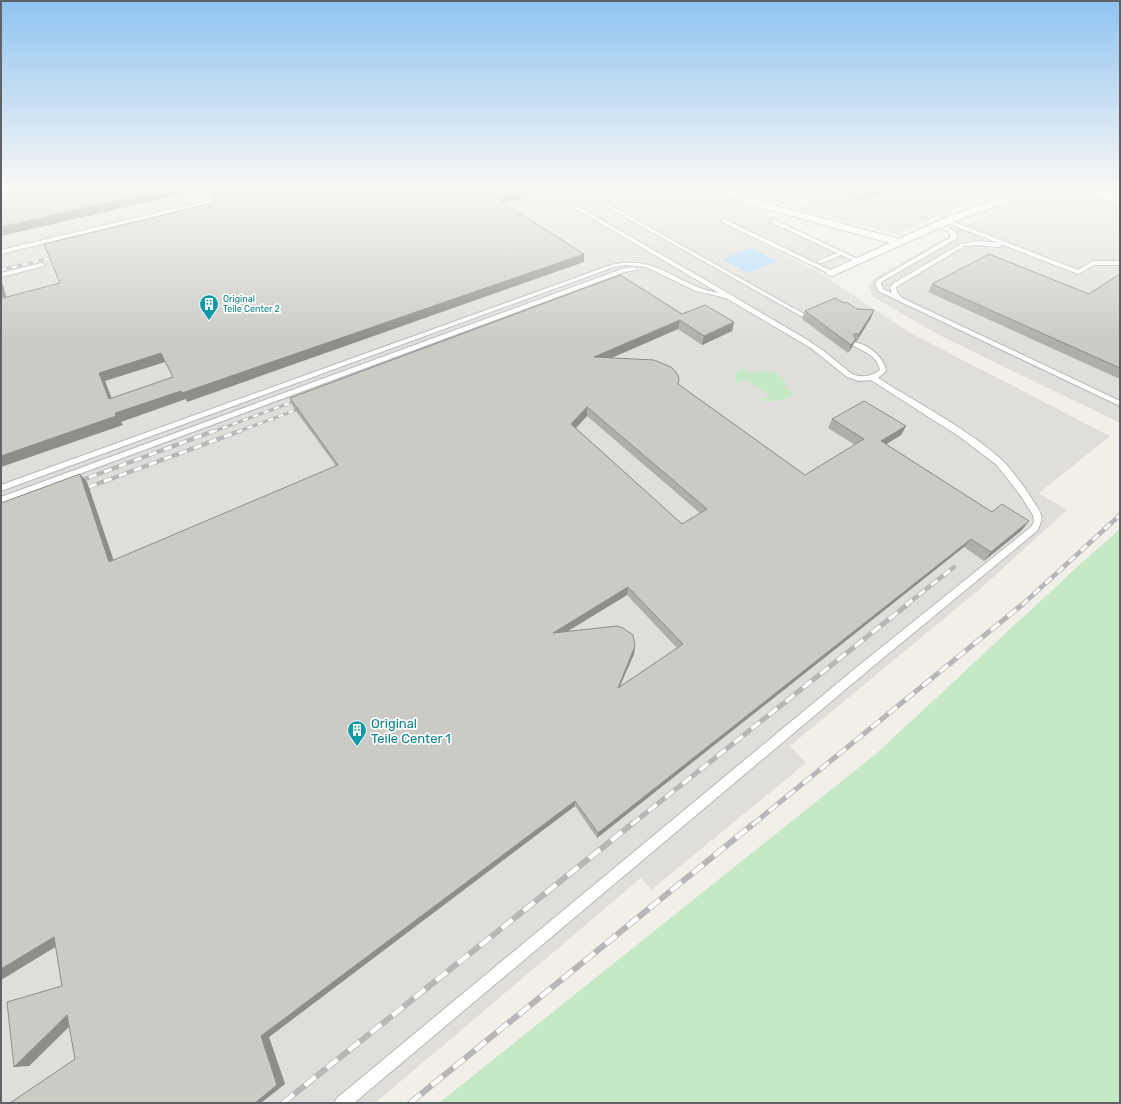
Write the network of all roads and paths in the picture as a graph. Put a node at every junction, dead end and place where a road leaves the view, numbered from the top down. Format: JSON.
{"nodes":[{"id":1,"x":53,"y":240,"type":"edge"},
{"id":2,"x":631,"y":240,"type":"edge"},
{"id":3,"x":668,"y":240,"type":"edge"},
{"id":4,"x":762,"y":240,"type":"edge"},
{"id":5,"x":813,"y":240,"type":"edge"},
{"id":6,"x":890,"y":240,"type":"edge"},
{"id":7,"x":905,"y":240,"type":"edge"},
{"id":8,"x":951,"y":240,"type":"edge"},
{"id":9,"x":992,"y":240,"type":"edge"},
{"id":10,"x":899,"y":242,"type":"junction"},
{"id":11,"x":1020,"y":249,"type":"junction"},
{"id":12,"x":1,"y":252,"type":"edge"},
{"id":13,"x":841,"y":252,"type":"junction"},
{"id":14,"x":859,"y":261,"type":"junction"},
{"id":15,"x":820,"y":262,"type":"dead end"},
{"id":16,"x":1120,"y":263,"type":"edge"},
{"id":17,"x":42,"y":265,"type":"dead end"},
{"id":18,"x":832,"y":273,"type":"joint"},
{"id":19,"x":1,"y":275,"type":"edge"},
{"id":20,"x":694,"y":288,"type":"junction"},
{"id":21,"x":727,"y":296,"type":"junction"},
{"id":22,"x":903,"y":302,"type":"junction"},
{"id":23,"x":803,"y":315,"type":"dead end"},
{"id":24,"x":854,"y":344,"type":"edge"},
{"id":25,"x":328,"y":369,"type":"junction"},
{"id":26,"x":873,"y":378,"type":"junction"},
{"id":27,"x":302,"y":389,"type":"junction"},
{"id":28,"x":1120,"y":404,"type":"edge"},
{"id":29,"x":1,"y":488,"type":"edge"},
{"id":30,"x":1,"y":500,"type":"edge"},
{"id":31,"x":342,"y":1103,"type":"edge"}],
"edges":[{"from":1,"to":12,"type":"lane"},
{"from":2,"to":21,"type":"lane"},
{"from":3,"to":23,"type":"lane"},
{"from":4,"to":18,"type":"lane"},
{"from":5,"to":13,"type":"lane"},
{"from":6,"to":10,"type":"street"},
{"from":7,"to":10,"type":"street"},
{"from":8,"to":22,"type":"lane"},
{"from":9,"to":11,"type":"lane"},
{"from":10,"to":14,"type":"street"},
{"from":11,"to":16,"type":"lane"},
{"from":11,"to":22,"type":"lane"},
{"from":13,"to":14,"type":"lane"},
{"from":13,"to":15,"type":"lane"},
{"from":14,"to":18,"type":"street"},
{"from":17,"to":19,"type":"lane"},
{"from":20,"to":21,"type":"lane"},
{"from":20,"to":25,"type":"lane"},
{"from":20,"to":27,"type":"lane"},
{"from":21,"to":26,"type":"lane"},
{"from":22,"to":28,"type":"lane"},
{"from":24,"to":26,"type":"lane"},
{"from":25,"to":27,"type":"lane"},
{"from":25,"to":29,"type":"lane"},
{"from":26,"to":31,"type":"lane"},
{"from":27,"to":30,"type":"lane"}]}
